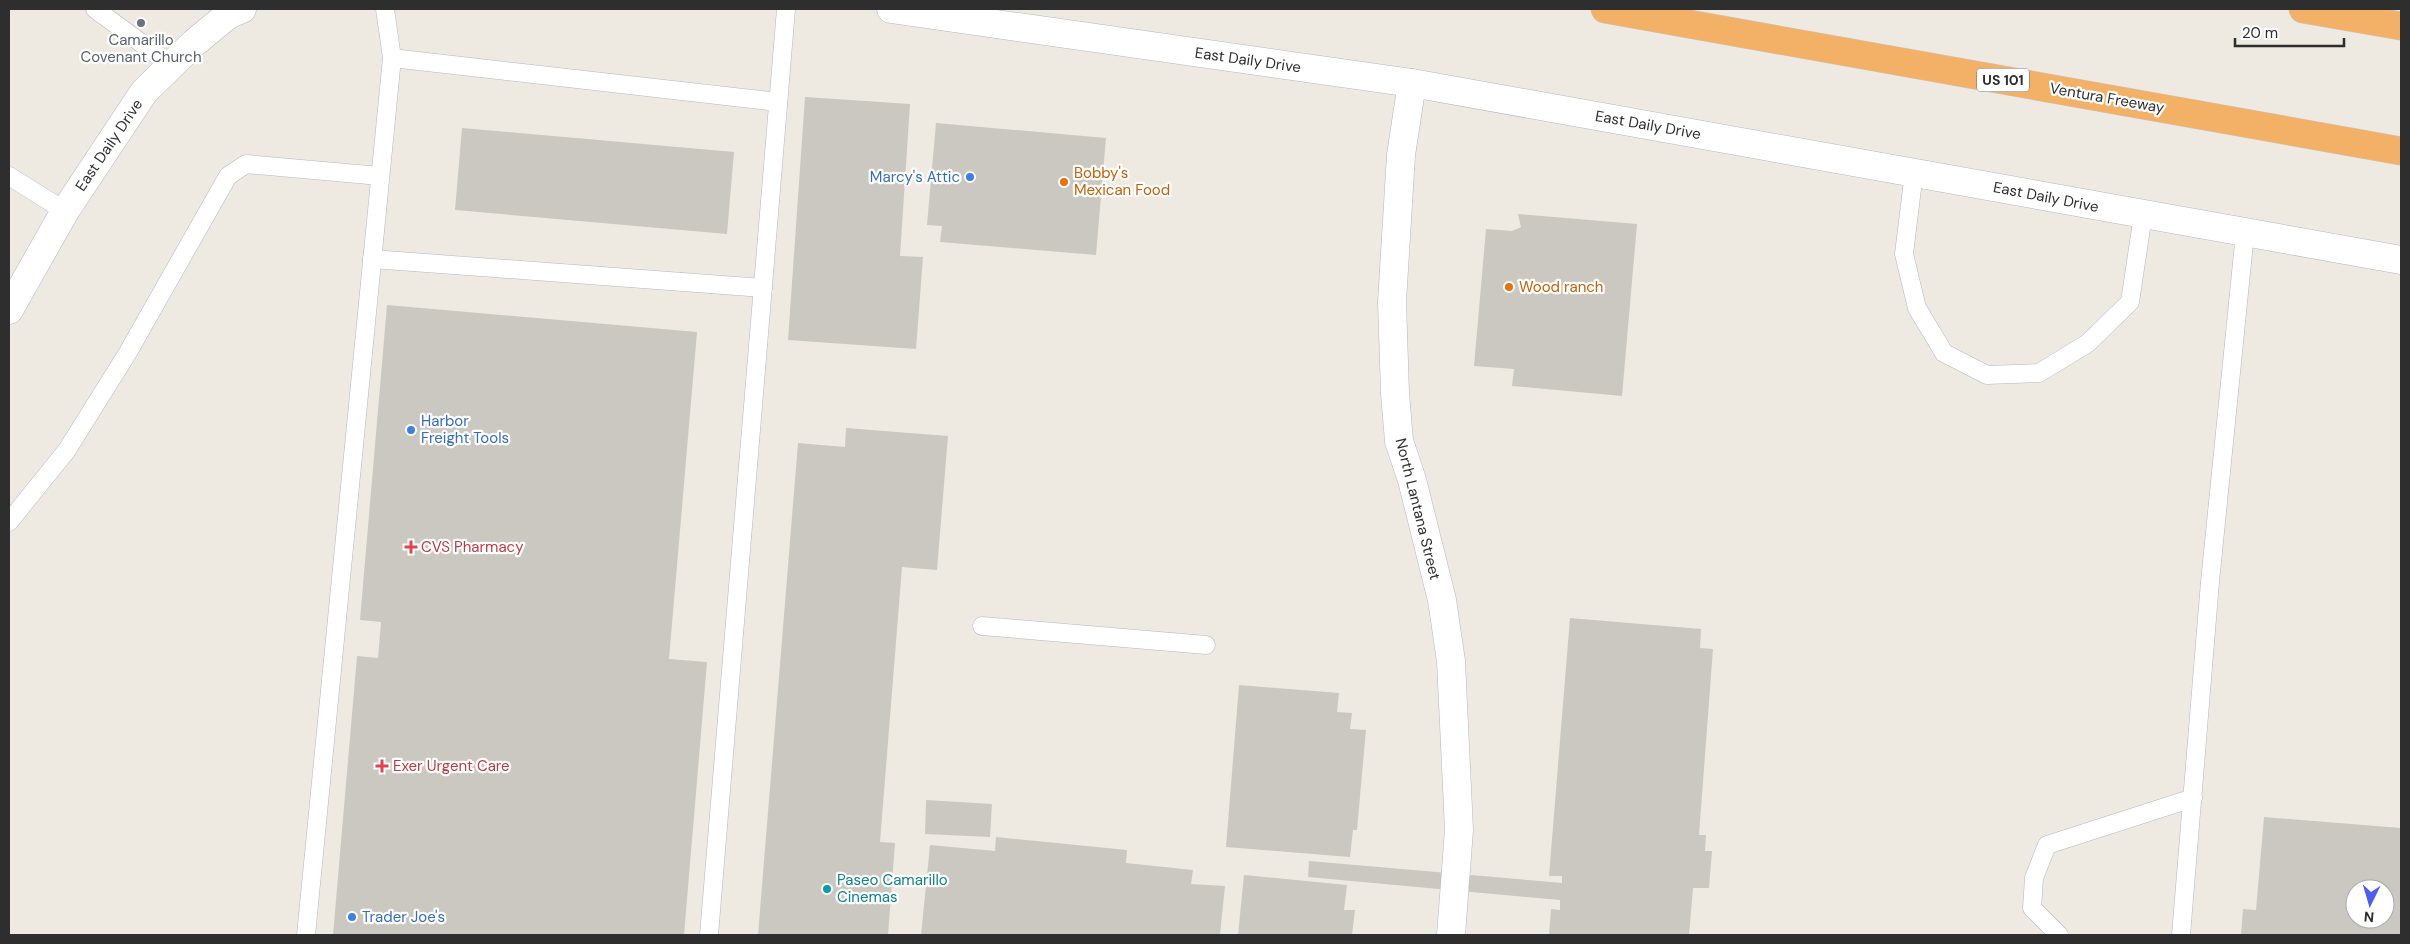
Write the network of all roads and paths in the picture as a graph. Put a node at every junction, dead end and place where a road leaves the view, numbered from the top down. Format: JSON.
{"nodes":[{"id":1,"x":95,"y":9,"type":"edge"},
{"id":2,"x":242,"y":9,"type":"edge"},
{"id":3,"x":385,"y":9,"type":"edge"},
{"id":4,"x":786,"y":9,"type":"edge"},
{"id":5,"x":891,"y":9,"type":"edge"},
{"id":6,"x":1605,"y":9,"type":"edge"},
{"id":7,"x":2303,"y":9,"type":"edge"},
{"id":8,"x":2401,"y":26,"type":"edge"},
{"id":9,"x":392,"y":58,"type":"junction"},
{"id":10,"x":171,"y":65,"type":"junction"},
{"id":11,"x":1412,"y":83,"type":"junction"},
{"id":12,"x":778,"y":102,"type":"junction"},
{"id":13,"x":2401,"y":151,"type":"edge"},
{"id":14,"x":1914,"y":172,"type":"junction"},
{"id":15,"x":9,"y":176,"type":"edge"},
{"id":16,"x":380,"y":176,"type":"junction"},
{"id":17,"x":65,"y":211,"type":"junction"},
{"id":18,"x":2143,"y":215,"type":"junction"},
{"id":19,"x":2245,"y":233,"type":"junction"},
{"id":20,"x":372,"y":259,"type":"junction"},
{"id":21,"x":2401,"y":260,"type":"edge"},
{"id":22,"x":763,"y":288,"type":"junction"},
{"id":23,"x":9,"y":310,"type":"edge"},
{"id":24,"x":9,"y":522,"type":"edge"},
{"id":25,"x":982,"y":626,"type":"dead end"},
{"id":26,"x":1206,"y":645,"type":"dead end"},
{"id":27,"x":2193,"y":798,"type":"junction"},
{"id":28,"x":306,"y":935,"type":"edge"},
{"id":29,"x":709,"y":935,"type":"edge"},
{"id":30,"x":1451,"y":935,"type":"edge"},
{"id":31,"x":2059,"y":935,"type":"edge"},
{"id":32,"x":2181,"y":935,"type":"edge"}],
"edges":[{"from":1,"to":10,"type":"lane"},
{"from":2,"to":10,"type":"main road","name":"East Daily Drive"},
{"from":3,"to":9,"type":"lane"},
{"from":4,"to":12,"type":"lane"},
{"from":5,"to":11,"type":"main road","name":"East Daily Drive"},
{"from":6,"to":13,"type":"highway","name":"Ventura Freeway","number":"US 101"},
{"from":7,"to":8,"type":"highway"},
{"from":9,"to":12,"type":"lane"},
{"from":9,"to":16,"type":"lane"},
{"from":10,"to":17,"type":"main road","name":"East Daily Drive"},
{"from":11,"to":14,"type":"main road","name":"East Daily Drive"},
{"from":11,"to":30,"type":"main road","name":"North Lantana Street"},
{"from":12,"to":22,"type":"lane"},
{"from":14,"to":18,"type":"main road","name":"East Daily Drive"},
{"from":14,"to":18,"type":"lane"},
{"from":15,"to":17,"type":"lane"},
{"from":16,"to":20,"type":"lane"},
{"from":16,"to":24,"type":"lane"},
{"from":17,"to":23,"type":"main road","name":"East Daily Drive"},
{"from":18,"to":19,"type":"main road","name":"East Daily Drive"},
{"from":19,"to":21,"type":"main road","name":"East Daily Drive"},
{"from":19,"to":27,"type":"lane"},
{"from":20,"to":22,"type":"lane"},
{"from":20,"to":28,"type":"lane"},
{"from":22,"to":29,"type":"lane"},
{"from":25,"to":26,"type":"lane"},
{"from":27,"to":31,"type":"lane"},
{"from":27,"to":32,"type":"lane"}]}
